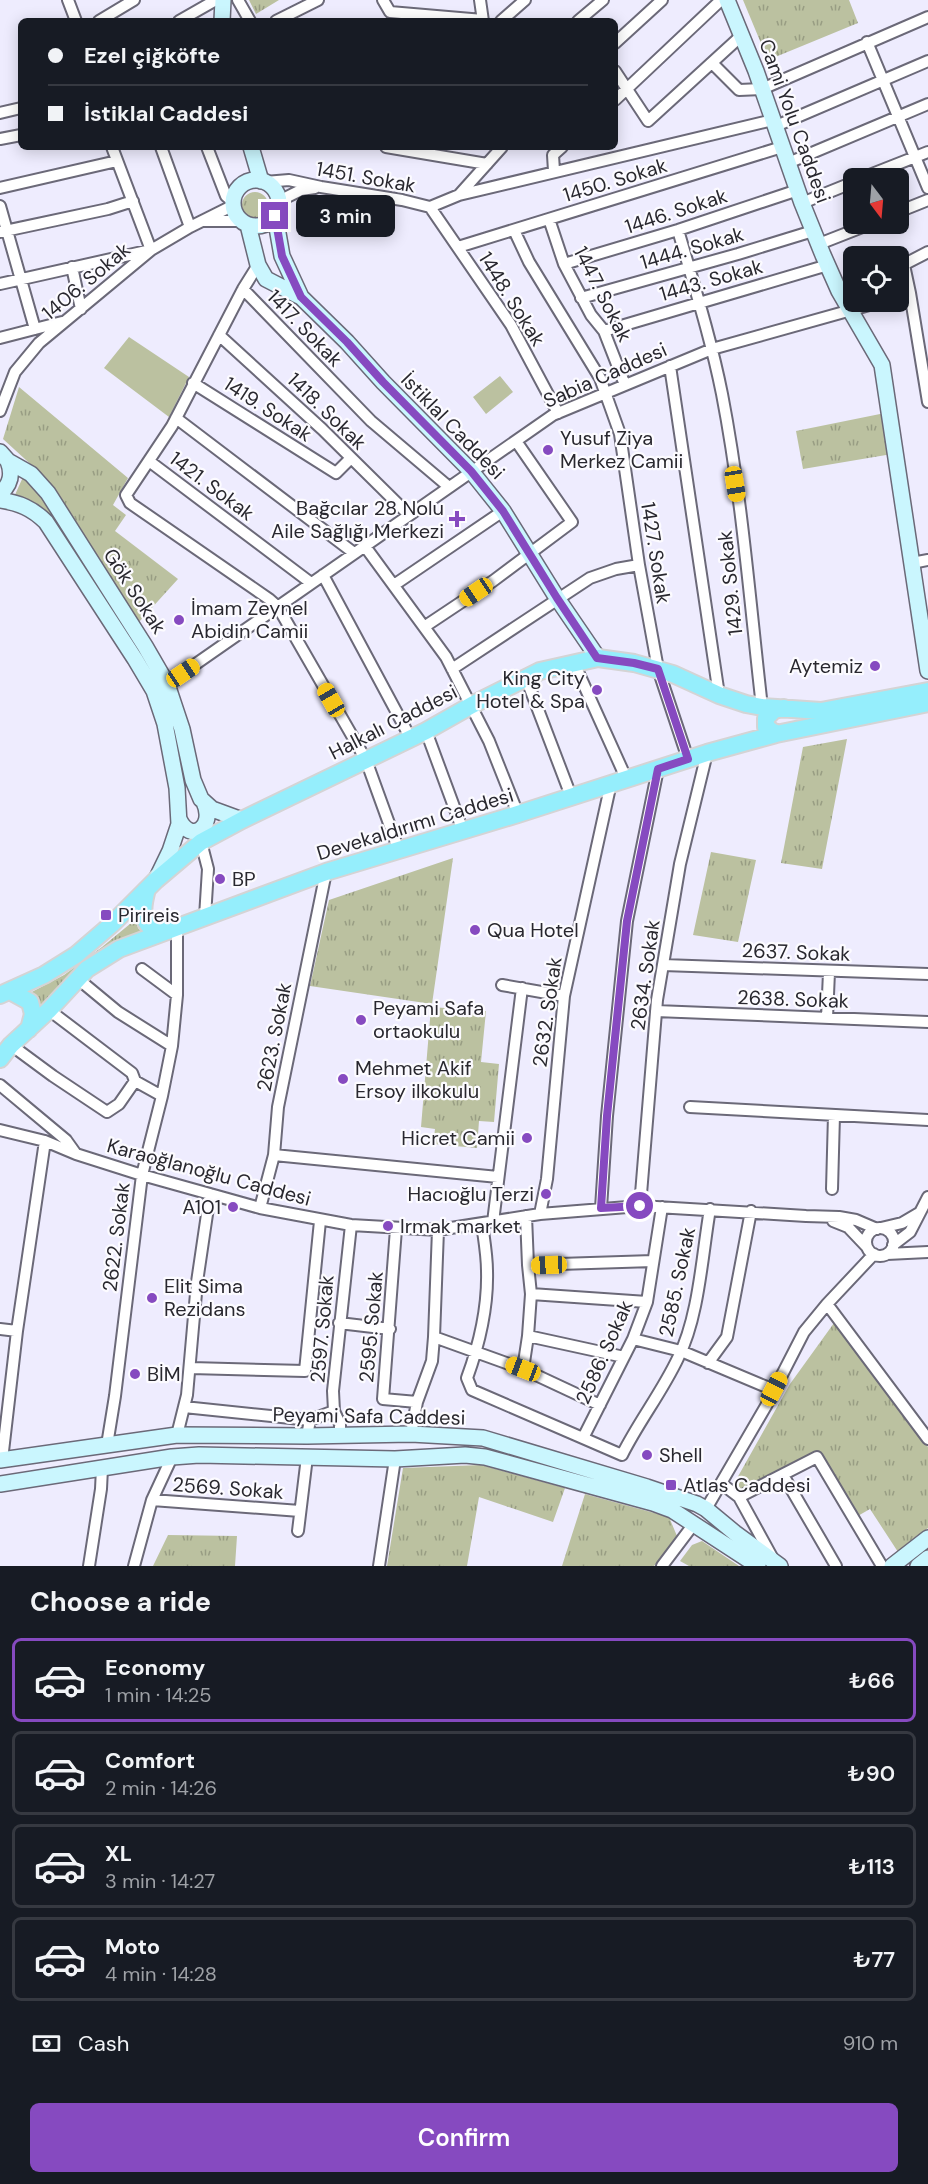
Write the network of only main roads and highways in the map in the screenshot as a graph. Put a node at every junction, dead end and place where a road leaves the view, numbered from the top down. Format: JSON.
{"nodes":[{"id":1,"x":223,"y":0,"type":"edge"},
{"id":2,"x":727,"y":0,"type":"edge"},
{"id":3,"x":222,"y":18,"type":"edge"},
{"id":4,"x":251,"y":150,"type":"edge"},
{"id":5,"x":259,"y":182,"type":"junction"},
{"id":6,"x":277,"y":209,"type":"junction"},
{"id":7,"x":245,"y":223,"type":"junction"},
{"id":8,"x":843,"y":284,"type":"edge"},
{"id":9,"x":301,"y":297,"type":"junction"},
{"id":10,"x":852,"y":312,"type":"edge"},
{"id":11,"x":3,"y":454,"type":"edge"},
{"id":12,"x":0,"y":495,"type":"edge"},
{"id":13,"x":0,"y":500,"type":"edge"},
{"id":14,"x":99,"y":590,"type":"junction"},
{"id":15,"x":597,"y":658,"type":"junction"},
{"id":16,"x":928,"y":671,"type":"edge"},
{"id":17,"x":928,"y":690,"type":"edge"},
{"id":18,"x":928,"y":703,"type":"edge"},
{"id":19,"x":785,"y":708,"type":"junction"},
{"id":20,"x":776,"y":734,"type":"junction"},
{"id":21,"x":204,"y":802,"type":"junction"},
{"id":22,"x":179,"y":819,"type":"junction"},
{"id":23,"x":242,"y":820,"type":"junction"},
{"id":24,"x":152,"y":884,"type":"junction"},
{"id":25,"x":175,"y":929,"type":"junction"},
{"id":26,"x":5,"y":993,"type":"edge"},
{"id":27,"x":30,"y":1029,"type":"junction"},
{"id":28,"x":0,"y":1059,"type":"edge"},
{"id":29,"x":1,"y":1460,"type":"edge"},
{"id":30,"x":0,"y":1484,"type":"edge"},
{"id":31,"x":706,"y":1510,"type":"junction"},
{"id":32,"x":696,"y":1527,"type":"junction"},
{"id":33,"x":928,"y":1538,"type":"edge"},
{"id":34,"x":928,"y":1558,"type":"edge"},
{"id":35,"x":778,"y":1564,"type":"edge"},
{"id":36,"x":758,"y":1566,"type":"edge"},
{"id":37,"x":892,"y":1566,"type":"edge"},
{"id":38,"x":918,"y":1566,"type":"edge"}],
"edges":[{"from":1,"to":3,"type":"main road"},
{"from":2,"to":8,"type":"main road","name":"Cami Yolu Caddesi"},
{"from":4,"to":5,"type":"main road"},
{"from":5,"to":6,"type":"main road"},
{"from":5,"to":7,"type":"main road"},
{"from":6,"to":7,"type":"main road"},
{"from":6,"to":9,"type":"main road","name":"İstiklal Caddesi"},
{"from":7,"to":9,"type":"main road","name":"İstiklal Caddesi"},
{"from":9,"to":15,"type":"main road","name":"İstiklal Caddesi"},
{"from":10,"to":16,"type":"main road","name":"Cami Yolu Caddesi"},
{"from":11,"to":12,"type":"main road"},
{"from":11,"to":14,"type":"main road","name":"Gök Sokak"},
{"from":13,"to":14,"type":"main road","name":"Gök Sokak"},
{"from":14,"to":21,"type":"main road","name":"Gök Sokak"},
{"from":14,"to":22,"type":"main road","name":"Gök Sokak"},
{"from":15,"to":19,"type":"main road","name":"Halkalı Caddesi"},
{"from":15,"to":23,"type":"main road","name":"Halkalı Caddesi"},
{"from":17,"to":19,"type":"main road","name":"Halkalı Caddesi"},
{"from":18,"to":20,"type":"main road"},
{"from":19,"to":20,"type":"main road"},
{"from":20,"to":25,"type":"main road","name":"Devekaldırımı Caddesi"},
{"from":21,"to":22,"type":"main road"},
{"from":21,"to":23,"type":"main road"},
{"from":22,"to":24,"type":"main road","name":"Gök Sokak"},
{"from":23,"to":24,"type":"main road","name":"Halkalı Caddesi"},
{"from":24,"to":25,"type":"main road"},
{"from":24,"to":26,"type":"main road","name":"Halkalı Caddesi"},
{"from":25,"to":27,"type":"main road","name":"Devekaldırımı Caddesi"},
{"from":26,"to":27,"type":"main road"},
{"from":27,"to":28,"type":"main road"},
{"from":29,"to":31,"type":"main road","name":"Peyami Safa Caddesi"},
{"from":30,"to":32,"type":"main road","name":"Peyami Safa Caddesi"},
{"from":31,"to":32,"type":"main road"},
{"from":31,"to":35,"type":"main road","name":"Peyami Safa Caddesi"},
{"from":32,"to":36,"type":"main road","name":"Peyami Safa Caddesi"},
{"from":33,"to":37,"type":"main road"},
{"from":34,"to":38,"type":"main road"}]}
